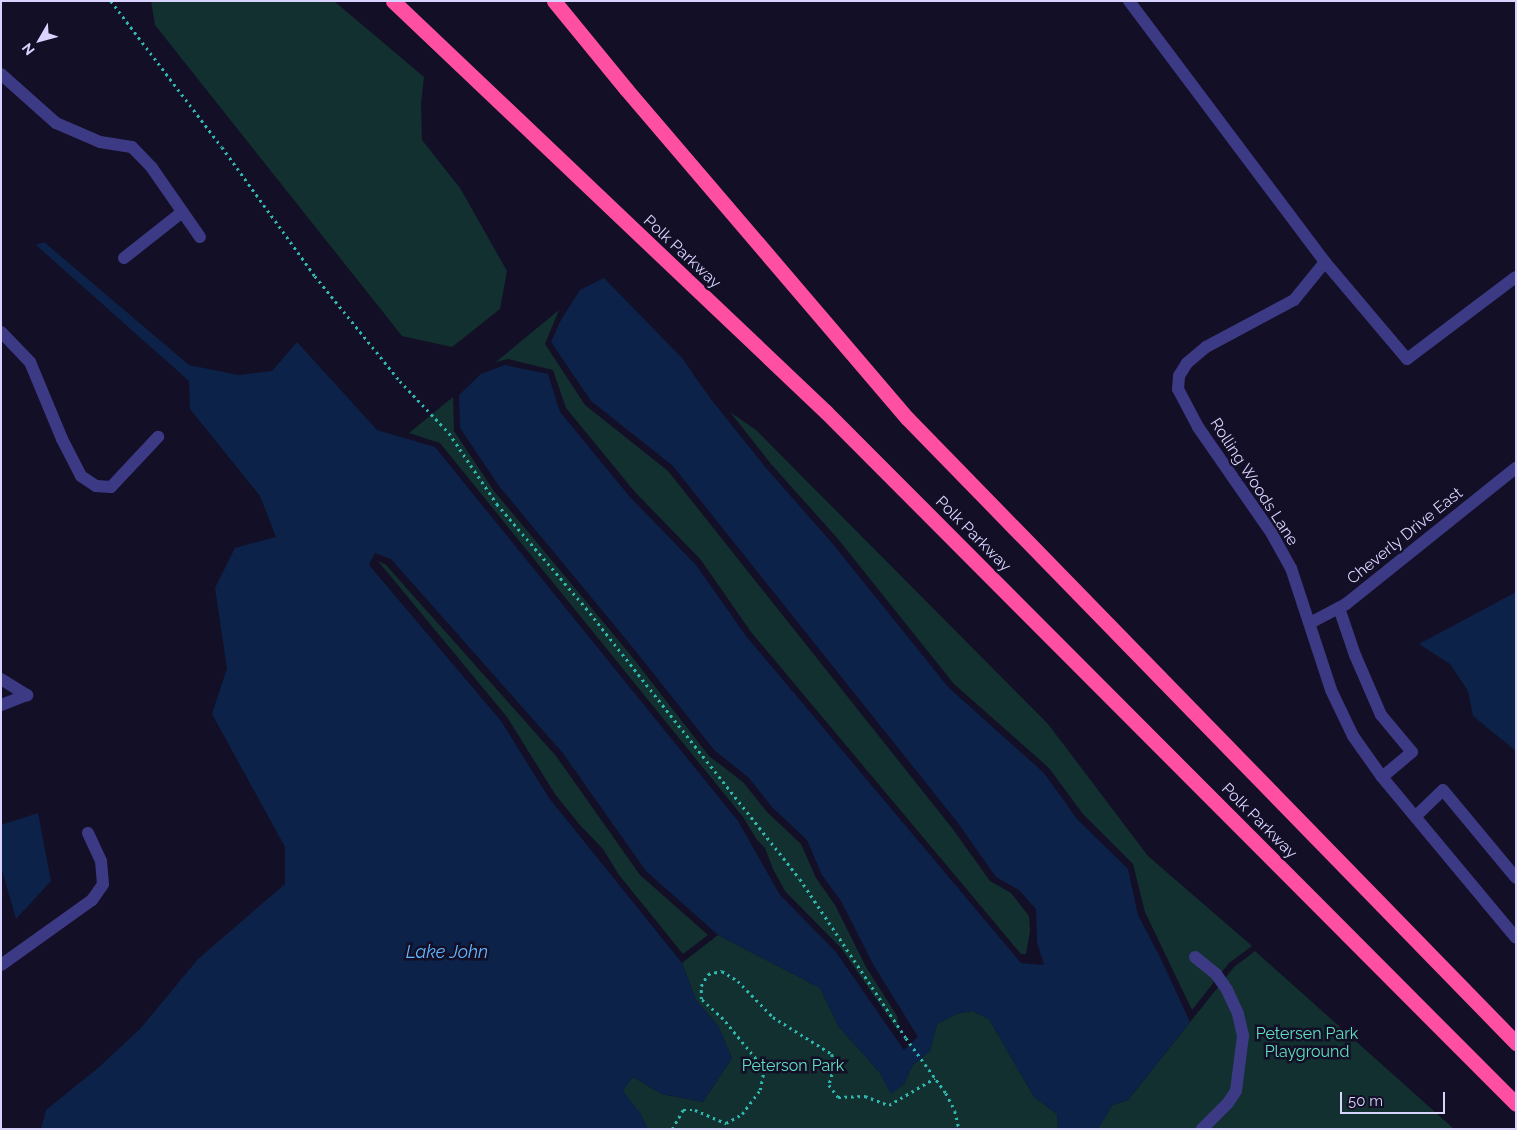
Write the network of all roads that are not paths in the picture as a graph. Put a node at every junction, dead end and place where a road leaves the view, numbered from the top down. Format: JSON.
{"nodes":[{"id":1,"x":393,"y":1,"type":"edge"},
{"id":2,"x":554,"y":1,"type":"edge"},
{"id":3,"x":1129,"y":1,"type":"edge"},
{"id":4,"x":1,"y":74,"type":"edge"},
{"id":5,"x":181,"y":213,"type":"junction"},
{"id":6,"x":200,"y":237,"type":"dead end"},
{"id":7,"x":124,"y":258,"type":"dead end"},
{"id":8,"x":1325,"y":262,"type":"junction"},
{"id":9,"x":1516,"y":277,"type":"edge"},
{"id":10,"x":1,"y":332,"type":"edge"},
{"id":11,"x":158,"y":437,"type":"dead end"},
{"id":12,"x":1516,"y":468,"type":"edge"},
{"id":13,"x":1339,"y":608,"type":"junction"},
{"id":14,"x":1310,"y":622,"type":"junction"},
{"id":15,"x":1,"y":679,"type":"edge"},
{"id":16,"x":1,"y":704,"type":"edge"},
{"id":17,"x":1382,"y":777,"type":"junction"},
{"id":18,"x":1416,"y":816,"type":"junction"},
{"id":19,"x":88,"y":833,"type":"dead end"},
{"id":20,"x":1516,"y":878,"type":"edge"},
{"id":21,"x":1516,"y":938,"type":"edge"},
{"id":22,"x":1195,"y":957,"type":"dead end"},
{"id":23,"x":1,"y":964,"type":"edge"},
{"id":24,"x":1516,"y":1042,"type":"edge"},
{"id":25,"x":1516,"y":1104,"type":"edge"},
{"id":26,"x":1202,"y":1129,"type":"edge"}],
"edges":[{"from":1,"to":25,"type":"highway","name":"Polk Parkway"},
{"from":2,"to":24,"type":"highway","name":"Polk Parkway"},
{"from":3,"to":8,"type":"street"},
{"from":4,"to":5,"type":"street"},
{"from":5,"to":6,"type":"street"},
{"from":5,"to":7,"type":"street"},
{"from":8,"to":9,"type":"street"},
{"from":8,"to":14,"type":"street","name":"Rolling Woods Lane"},
{"from":10,"to":11,"type":"street"},
{"from":12,"to":13,"type":"street","name":"Cheverly Drive East"},
{"from":13,"to":14,"type":"street","name":"Cheverly Drive East"},
{"from":13,"to":17,"type":"street"},
{"from":14,"to":17,"type":"street","name":"Rolling Woods Lane"},
{"from":15,"to":16,"type":"street"},
{"from":17,"to":18,"type":"street","name":"Rolling Woods Lane"},
{"from":18,"to":20,"type":"street"},
{"from":18,"to":21,"type":"street","name":"Rolling Woods Lane"},
{"from":19,"to":23,"type":"street"},
{"from":22,"to":26,"type":"street"}]}
